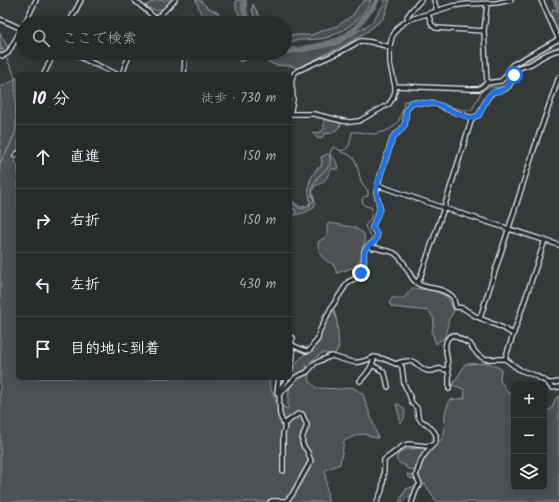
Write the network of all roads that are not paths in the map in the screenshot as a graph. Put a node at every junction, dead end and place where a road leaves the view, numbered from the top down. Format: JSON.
{"nodes":[{"id":1,"x":36,"y":0,"type":"edge"},
{"id":2,"x":81,"y":0,"type":"edge"},
{"id":3,"x":134,"y":0,"type":"edge"},
{"id":4,"x":175,"y":0,"type":"edge"},
{"id":5,"x":421,"y":0,"type":"edge"},
{"id":6,"x":434,"y":0,"type":"edge"},
{"id":7,"x":511,"y":0,"type":"edge"},
{"id":8,"x":541,"y":0,"type":"edge"},
{"id":9,"x":486,"y":4,"type":"junction"},
{"id":10,"x":437,"y":11,"type":"junction"},
{"id":11,"x":428,"y":14,"type":"junction"},
{"id":12,"x":28,"y":16,"type":"edge"},
{"id":13,"x":73,"y":16,"type":"edge"},
{"id":14,"x":153,"y":16,"type":"edge"},
{"id":15,"x":159,"y":16,"type":"edge"},
{"id":16,"x":0,"y":19,"type":"edge"},
{"id":17,"x":408,"y":20,"type":"junction"},
{"id":18,"x":16,"y":25,"type":"edge"},
{"id":19,"x":484,"y":31,"type":"junction"},
{"id":20,"x":16,"y":40,"type":"edge"},
{"id":21,"x":559,"y":40,"type":"edge"},
{"id":22,"x":390,"y":47,"type":"junction"},
{"id":23,"x":559,"y":50,"type":"edge"},
{"id":24,"x":2,"y":56,"type":"edge"},
{"id":25,"x":51,"y":60,"type":"edge"},
{"id":26,"x":86,"y":60,"type":"edge"},
{"id":27,"x":128,"y":60,"type":"edge"},
{"id":28,"x":185,"y":60,"type":"edge"},
{"id":29,"x":45,"y":72,"type":"edge"},
{"id":30,"x":112,"y":72,"type":"edge"},
{"id":31,"x":123,"y":72,"type":"edge"},
{"id":32,"x":184,"y":72,"type":"edge"},
{"id":33,"x":559,"y":77,"type":"edge"},
{"id":34,"x":292,"y":78,"type":"edge"},
{"id":35,"x":487,"y":83,"type":"junction"},
{"id":36,"x":395,"y":86,"type":"junction"},
{"id":37,"x":292,"y":90,"type":"edge"},
{"id":38,"x":292,"y":101,"type":"edge"},
{"id":39,"x":292,"y":114,"type":"edge"},
{"id":40,"x":472,"y":118,"type":"junction"},
{"id":41,"x":377,"y":185,"type":"junction"},
{"id":42,"x":444,"y":208,"type":"junction"},
{"id":43,"x":509,"y":229,"type":"junction"},
{"id":44,"x":545,"y":240,"type":"junction"},
{"id":45,"x":372,"y":244,"type":"junction"},
{"id":46,"x":559,"y":245,"type":"edge"},
{"id":47,"x":418,"y":283,"type":"junction"},
{"id":48,"x":480,"y":318,"type":"junction"},
{"id":49,"x":513,"y":334,"type":"junction"},
{"id":50,"x":292,"y":345,"type":"edge"},
{"id":51,"x":292,"y":348,"type":"edge"},
{"id":52,"x":374,"y":357,"type":"junction"},
{"id":53,"x":505,"y":360,"type":"junction"},
{"id":54,"x":292,"y":361,"type":"edge"},
{"id":55,"x":398,"y":363,"type":"junction"},
{"id":56,"x":372,"y":365,"type":"junction"},
{"id":57,"x":448,"y":368,"type":"junction"},
{"id":58,"x":279,"y":380,"type":"edge"},
{"id":59,"x":287,"y":380,"type":"edge"},
{"id":60,"x":360,"y":381,"type":"dead end"},
{"id":61,"x":559,"y":382,"type":"edge"},
{"id":62,"x":548,"y":383,"type":"junction"},
{"id":63,"x":388,"y":387,"type":"dead end"},
{"id":64,"x":559,"y":387,"type":"edge"},
{"id":65,"x":449,"y":389,"type":"dead end"},
{"id":66,"x":278,"y":394,"type":"junction"},
{"id":67,"x":284,"y":424,"type":"junction"},
{"id":68,"x":433,"y":444,"type":"junction"},
{"id":69,"x":283,"y":471,"type":"dead end"},
{"id":70,"x":270,"y":502,"type":"edge"},
{"id":71,"x":376,"y":502,"type":"edge"},
{"id":72,"x":412,"y":502,"type":"edge"}],
"edges":[{"from":1,"to":12,"type":"street"},
{"from":2,"to":13,"type":"street"},
{"from":3,"to":14,"type":"street"},
{"from":4,"to":15,"type":"street"},
{"from":5,"to":17,"type":"street"},
{"from":6,"to":10,"type":"street"},
{"from":7,"to":9,"type":"street"},
{"from":8,"to":21,"type":"street"},
{"from":9,"to":10,"type":"street"},
{"from":9,"to":19,"type":"street"},
{"from":10,"to":11,"type":"street"},
{"from":11,"to":17,"type":"street"},
{"from":11,"to":19,"type":"street"},
{"from":16,"to":18,"type":"street"},
{"from":17,"to":22,"type":"street"},
{"from":19,"to":35,"type":"street"},
{"from":20,"to":24,"type":"street"},
{"from":21,"to":35,"type":"street"},
{"from":22,"to":34,"type":"street"},
{"from":22,"to":36,"type":"street"},
{"from":23,"to":40,"type":"street"},
{"from":25,"to":29,"type":"street"},
{"from":26,"to":30,"type":"street"},
{"from":27,"to":31,"type":"street"},
{"from":28,"to":32,"type":"street"},
{"from":33,"to":43,"type":"street"},
{"from":35,"to":36,"type":"street"},
{"from":36,"to":39,"type":"street"},
{"from":37,"to":38,"type":"street"},
{"from":40,"to":41,"type":"street"},
{"from":40,"to":42,"type":"street"},
{"from":41,"to":42,"type":"street"},
{"from":41,"to":45,"type":"street"},
{"from":42,"to":43,"type":"street"},
{"from":42,"to":47,"type":"street"},
{"from":43,"to":44,"type":"street"},
{"from":43,"to":48,"type":"street"},
{"from":44,"to":46,"type":"street"},
{"from":44,"to":49,"type":"street"},
{"from":45,"to":47,"type":"street"},
{"from":45,"to":50,"type":"street"},
{"from":47,"to":48,"type":"street"},
{"from":48,"to":49,"type":"street"},
{"from":49,"to":53,"type":"street"},
{"from":51,"to":54,"type":"street"},
{"from":52,"to":55,"type":"street"},
{"from":52,"to":56,"type":"street"},
{"from":52,"to":66,"type":"street"},
{"from":53,"to":57,"type":"street"},
{"from":53,"to":62,"type":"street"},
{"from":55,"to":57,"type":"street"},
{"from":55,"to":68,"type":"street"},
{"from":56,"to":60,"type":"street"},
{"from":56,"to":63,"type":"street"},
{"from":57,"to":65,"type":"street"},
{"from":58,"to":66,"type":"street"},
{"from":59,"to":66,"type":"street"},
{"from":61,"to":62,"type":"street"},
{"from":62,"to":64,"type":"street"},
{"from":66,"to":67,"type":"street"},
{"from":67,"to":69,"type":"street"},
{"from":67,"to":70,"type":"street"},
{"from":68,"to":71,"type":"street"},
{"from":68,"to":72,"type":"street"}]}
